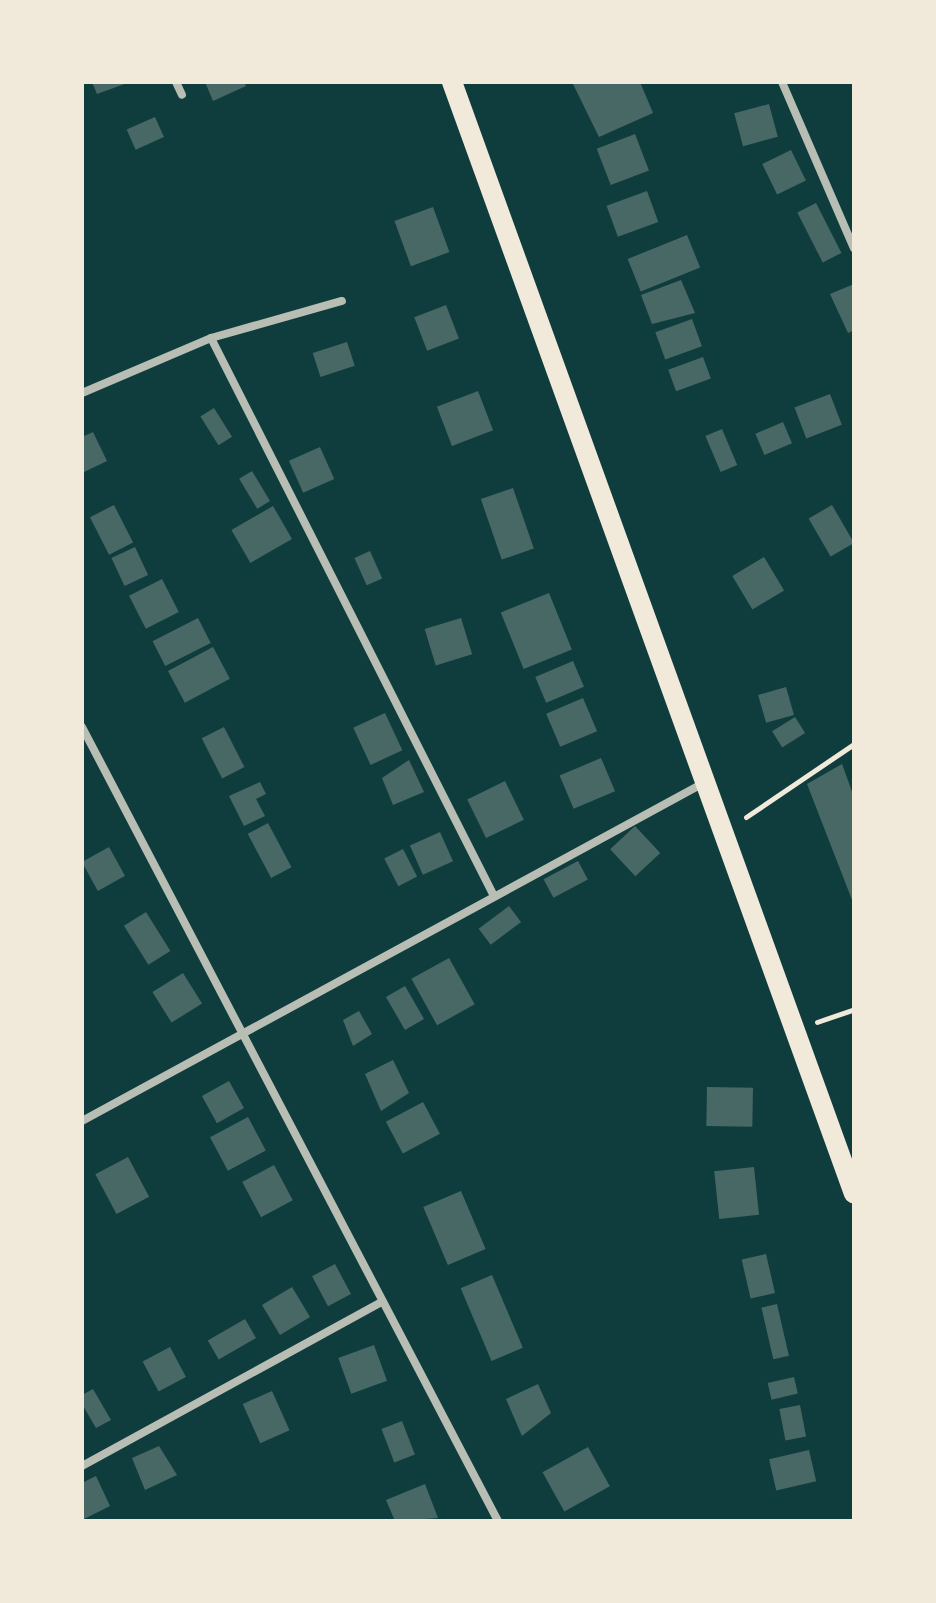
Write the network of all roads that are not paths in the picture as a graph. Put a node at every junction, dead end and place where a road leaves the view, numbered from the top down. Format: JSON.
{"nodes":[{"id":1,"x":176,"y":82,"type":"edge"},
{"id":2,"x":452,"y":82,"type":"edge"},
{"id":3,"x":782,"y":82,"type":"edge"},
{"id":4,"x":182,"y":95,"type":"dead end"},
{"id":5,"x":854,"y":248,"type":"edge"},
{"id":6,"x":342,"y":301,"type":"dead end"},
{"id":7,"x":211,"y":338,"type":"junction"},
{"id":8,"x":82,"y":393,"type":"edge"},
{"id":9,"x":82,"y":727,"type":"edge"},
{"id":10,"x":702,"y":784,"type":"junction"},
{"id":11,"x":493,"y":894,"type":"junction"},
{"id":12,"x":242,"y":1035,"type":"junction"},
{"id":13,"x":82,"y":1121,"type":"edge"},
{"id":14,"x":854,"y":1194,"type":"edge"},
{"id":15,"x":382,"y":1302,"type":"junction"},
{"id":16,"x":82,"y":1466,"type":"edge"},
{"id":17,"x":498,"y":1521,"type":"edge"}],
"edges":[{"from":1,"to":4,"type":"street"},
{"from":2,"to":10,"type":"main road"},
{"from":3,"to":5,"type":"street"},
{"from":6,"to":7,"type":"street"},
{"from":7,"to":8,"type":"street"},
{"from":7,"to":11,"type":"street"},
{"from":9,"to":12,"type":"street"},
{"from":10,"to":11,"type":"street"},
{"from":10,"to":14,"type":"main road"},
{"from":11,"to":12,"type":"street"},
{"from":12,"to":13,"type":"street"},
{"from":12,"to":15,"type":"street"},
{"from":15,"to":16,"type":"street"},
{"from":15,"to":17,"type":"street"}]}
